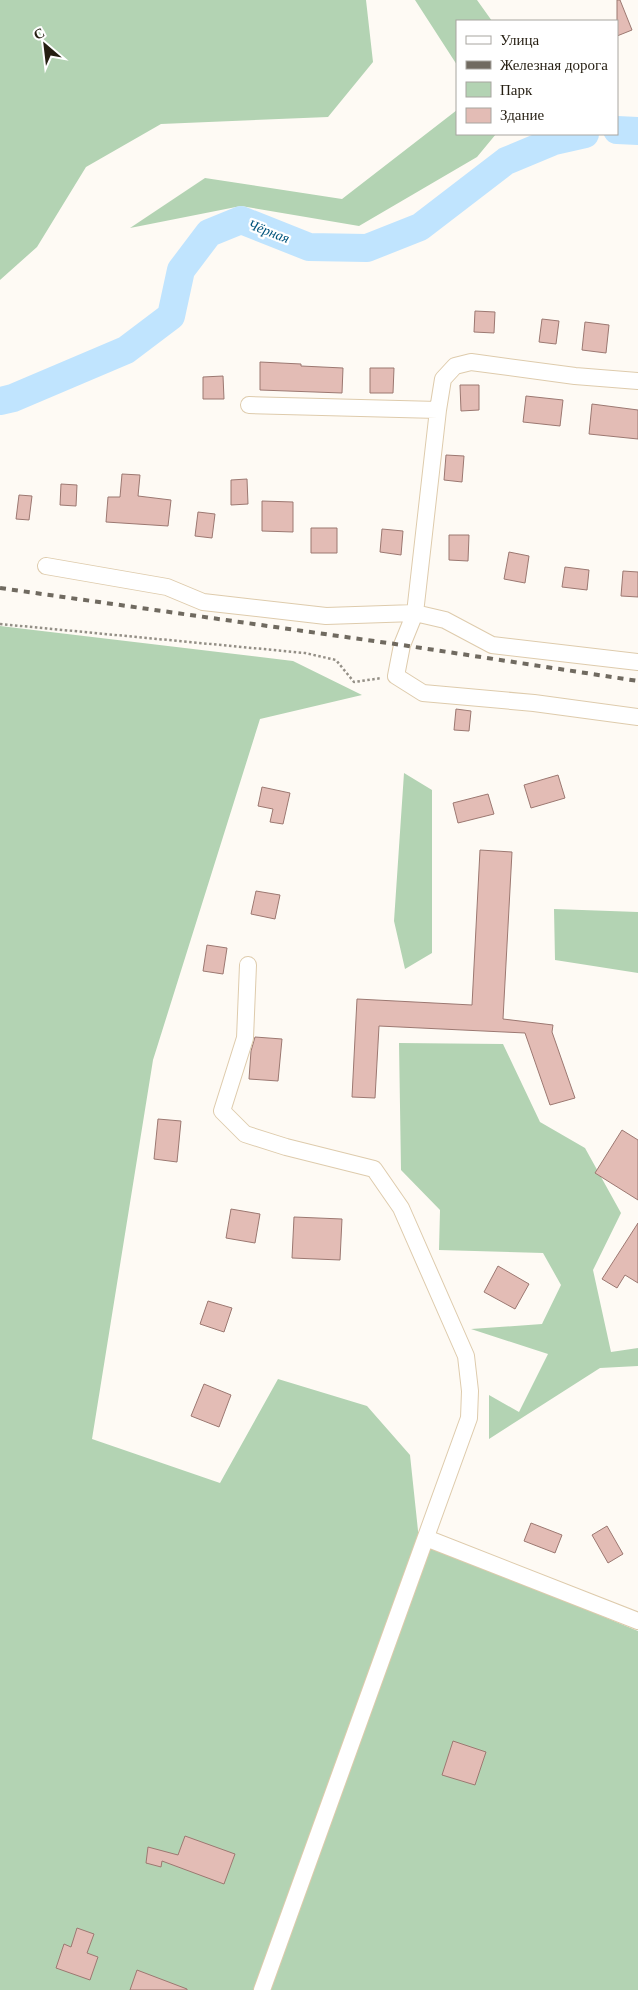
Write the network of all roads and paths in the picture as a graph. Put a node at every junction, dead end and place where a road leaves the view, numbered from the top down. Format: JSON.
{"nodes":[{"id":1,"x":638,"y":381,"type":"edge"},
{"id":2,"x":249,"y":405,"type":"dead end"},
{"id":3,"x":438,"y":410,"type":"junction"},
{"id":4,"x":46,"y":566,"type":"dead end"},
{"id":5,"x":415,"y":612,"type":"junction"},
{"id":6,"x":0,"y":624,"type":"edge"},
{"id":7,"x":638,"y":662,"type":"edge"},
{"id":8,"x":396,"y":676,"type":"junction"},
{"id":9,"x":638,"y":717,"type":"edge"},
{"id":10,"x":248,"y":965,"type":"dead end"},
{"id":11,"x":426,"y":1538,"type":"junction"},
{"id":12,"x":638,"y":1621,"type":"edge"},
{"id":13,"x":262,"y":1990,"type":"edge"}],
"edges":[{"from":1,"to":3,"type":"street"},
{"from":2,"to":3,"type":"street"},
{"from":3,"to":5,"type":"street"},
{"from":4,"to":5,"type":"street"},
{"from":5,"to":7,"type":"street"},
{"from":5,"to":8,"type":"street"},
{"from":6,"to":8,"type":"path"},
{"from":8,"to":9,"type":"street"},
{"from":10,"to":11,"type":"street"},
{"from":11,"to":12,"type":"street"},
{"from":11,"to":13,"type":"street"}]}
